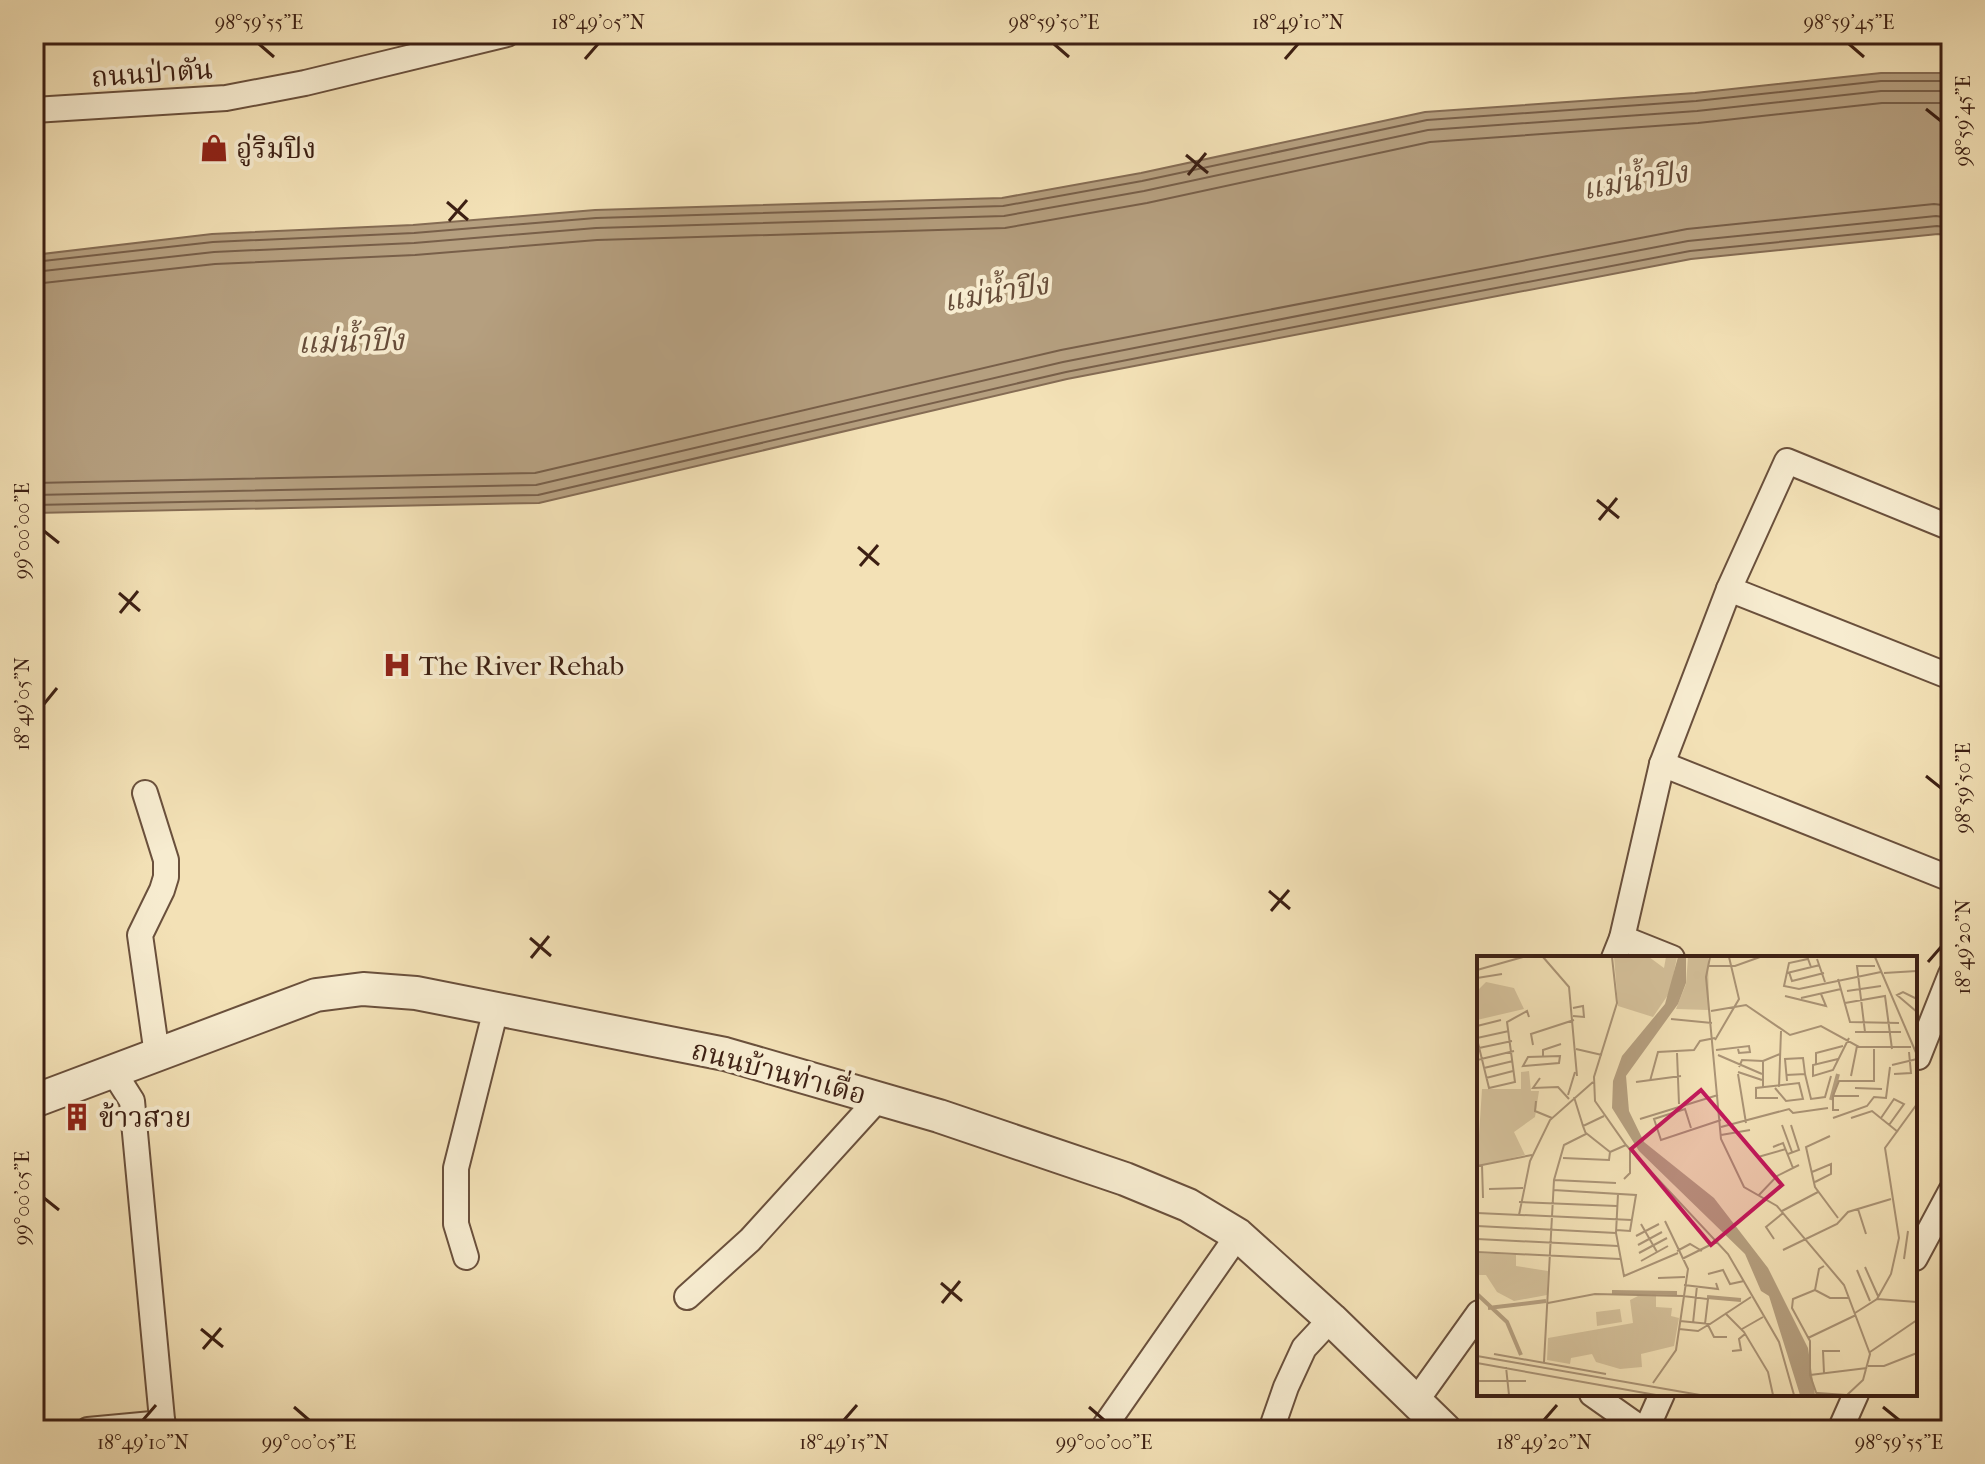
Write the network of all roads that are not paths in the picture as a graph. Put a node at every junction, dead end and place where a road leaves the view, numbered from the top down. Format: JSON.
{"nodes":[{"id":1,"x":507,"y":34,"type":"edge"},
{"id":2,"x":34,"y":110,"type":"edge"},
{"id":3,"x":1951,"y":528,"type":"edge"},
{"id":4,"x":1729,"y":589,"type":"junction"},
{"id":5,"x":1951,"y":677,"type":"edge"},
{"id":6,"x":1662,"y":764,"type":"junction"},
{"id":7,"x":145,"y":793,"type":"dead end"},
{"id":8,"x":1951,"y":879,"type":"edge"},
{"id":9,"x":1618,"y":948,"type":"edge"},
{"id":10,"x":1661,"y":956,"type":"edge"},
{"id":11,"x":1951,"y":974,"type":"edge"},
{"id":12,"x":496,"y":1009,"type":"junction"},
{"id":13,"x":157,"y":1055,"type":"junction"},
{"id":14,"x":1917,"y":1057,"type":"edge"},
{"id":15,"x":113,"y":1071,"type":"junction"},
{"id":16,"x":878,"y":1099,"type":"junction"},
{"id":17,"x":34,"y":1101,"type":"edge"},
{"id":18,"x":1951,"y":1191,"type":"edge"},
{"id":19,"x":1238,"y":1235,"type":"junction"},
{"id":20,"x":1917,"y":1254,"type":"edge"},
{"id":21,"x":466,"y":1257,"type":"dead end"},
{"id":22,"x":687,"y":1297,"type":"dead end"},
{"id":23,"x":1477,"y":1316,"type":"edge"},
{"id":24,"x":1331,"y":1319,"type":"junction"},
{"id":25,"x":1595,"y":1396,"type":"edge"},
{"id":26,"x":1661,"y":1396,"type":"edge"},
{"id":27,"x":1855,"y":1396,"type":"edge"},
{"id":28,"x":1416,"y":1401,"type":"junction"},
{"id":29,"x":163,"y":1426,"type":"edge"},
{"id":30,"x":88,"y":1430,"type":"edge"},
{"id":31,"x":1102,"y":1430,"type":"edge"},
{"id":32,"x":1271,"y":1430,"type":"edge"},
{"id":33,"x":1445,"y":1430,"type":"edge"},
{"id":34,"x":1645,"y":1430,"type":"edge"},
{"id":35,"x":1840,"y":1430,"type":"edge"}],
"edges":[{"from":1,"to":2,"type":"street","name":"ถนนป่าตัน"},
{"from":3,"to":4,"type":"street"},
{"from":4,"to":5,"type":"street"},
{"from":4,"to":6,"type":"street"},
{"from":6,"to":8,"type":"street"},
{"from":6,"to":9,"type":"street"},
{"from":7,"to":13,"type":"street"},
{"from":9,"to":10,"type":"street"},
{"from":11,"to":14,"type":"street"},
{"from":12,"to":13,"type":"street","name":"ถนนบ้านท่าเดื่อ"},
{"from":12,"to":16,"type":"street","name":"ถนนบ้านท่าเดื่อ"},
{"from":12,"to":21,"type":"street"},
{"from":13,"to":15,"type":"street","name":"ถนนบ้านท่าเดื่อ"},
{"from":15,"to":17,"type":"street","name":"ถนนบ้านท่าเดื่อ"},
{"from":15,"to":29,"type":"street"},
{"from":16,"to":19,"type":"street","name":"ถนนบ้านท่าเดื่อ"},
{"from":16,"to":22,"type":"street"},
{"from":18,"to":20,"type":"street"},
{"from":19,"to":24,"type":"street","name":"ถนนบ้านท่าเดื่อ"},
{"from":19,"to":31,"type":"street"},
{"from":23,"to":28,"type":"street"},
{"from":24,"to":28,"type":"street","name":"ถนนบ้านท่าเดื่อ"},
{"from":24,"to":32,"type":"street"},
{"from":25,"to":34,"type":"street"},
{"from":26,"to":34,"type":"street"},
{"from":27,"to":35,"type":"street"},
{"from":28,"to":33,"type":"street","name":"ถนนบ้านท่าเดื่อ"},
{"from":29,"to":30,"type":"street"}]}
